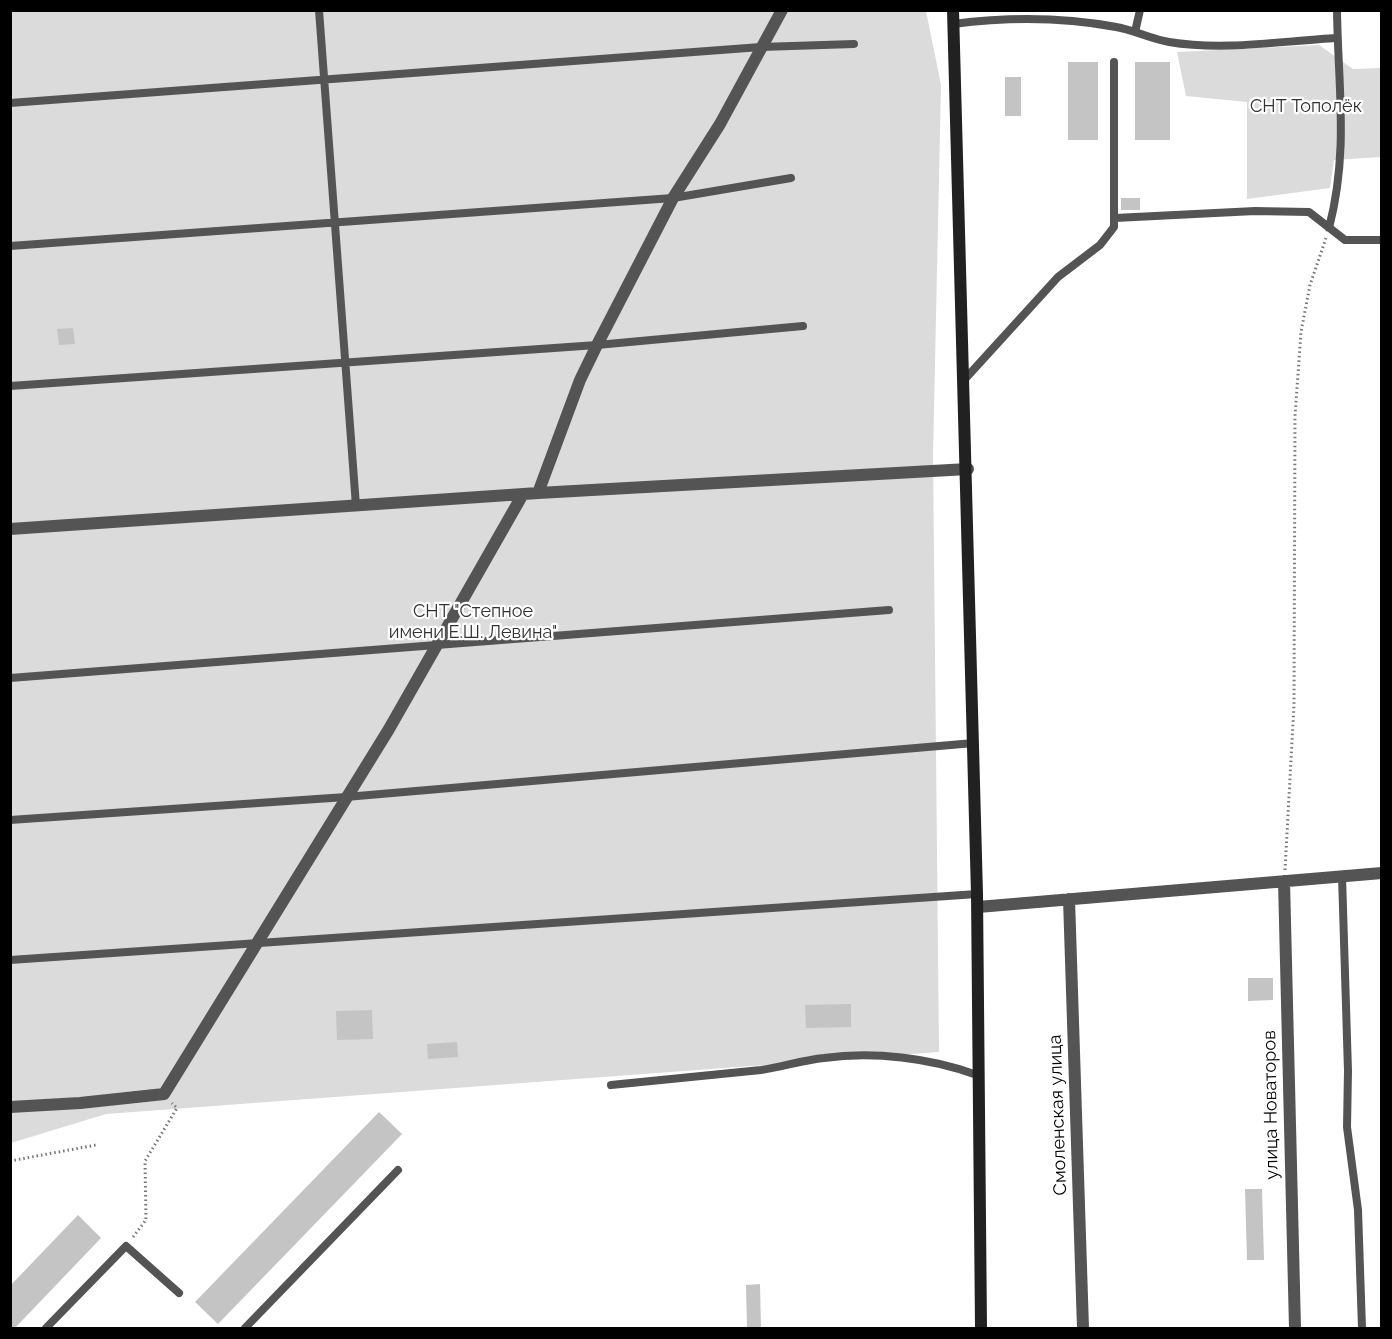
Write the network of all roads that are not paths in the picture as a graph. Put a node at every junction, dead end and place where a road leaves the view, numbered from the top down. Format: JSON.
{"nodes":[{"id":1,"x":319,"y":10,"type":"edge"},
{"id":2,"x":782,"y":10,"type":"edge"},
{"id":3,"x":952,"y":10,"type":"edge"},
{"id":4,"x":1140,"y":10,"type":"edge"},
{"id":5,"x":1337,"y":10,"type":"edge"},
{"id":6,"x":953,"y":24,"type":"junction"},
{"id":7,"x":1135,"y":32,"type":"junction"},
{"id":8,"x":1338,"y":38,"type":"junction"},
{"id":9,"x":854,"y":44,"type":"dead end"},
{"id":10,"x":761,"y":47,"type":"junction"},
{"id":11,"x":1114,"y":62,"type":"dead end"},
{"id":12,"x":324,"y":80,"type":"junction"},
{"id":13,"x":10,"y":103,"type":"edge"},
{"id":14,"x":791,"y":178,"type":"dead end"},
{"id":15,"x":674,"y":198,"type":"junction"},
{"id":16,"x":1114,"y":218,"type":"junction"},
{"id":17,"x":334,"y":223,"type":"junction"},
{"id":18,"x":1329,"y":228,"type":"junction"},
{"id":19,"x":1382,"y":240,"type":"edge"},
{"id":20,"x":10,"y":246,"type":"edge"},
{"id":21,"x":802,"y":326,"type":"dead end"},
{"id":22,"x":597,"y":345,"type":"junction"},
{"id":23,"x":345,"y":363,"type":"junction"},
{"id":24,"x":965,"y":379,"type":"junction"},
{"id":25,"x":10,"y":386,"type":"edge"},
{"id":26,"x":968,"y":469,"type":"junction"},
{"id":27,"x":538,"y":493,"type":"junction"},
{"id":28,"x":523,"y":494,"type":"junction"},
{"id":29,"x":356,"y":506,"type":"junction"},
{"id":30,"x":10,"y":529,"type":"edge"},
{"id":31,"x":889,"y":610,"type":"dead end"},
{"id":32,"x":438,"y":644,"type":"junction"},
{"id":33,"x":10,"y":678,"type":"edge"},
{"id":34,"x":974,"y":743,"type":"junction"},
{"id":35,"x":346,"y":797,"type":"junction"},
{"id":36,"x":10,"y":820,"type":"edge"},
{"id":37,"x":1382,"y":873,"type":"edge"},
{"id":38,"x":1342,"y":876,"type":"junction"},
{"id":39,"x":1284,"y":881,"type":"junction"},
{"id":40,"x":977,"y":894,"type":"junction"},
{"id":41,"x":1069,"y":899,"type":"junction"},
{"id":42,"x":978,"y":907,"type":"junction"},
{"id":43,"x":257,"y":942,"type":"junction"},
{"id":44,"x":10,"y":960,"type":"edge"},
{"id":45,"x":977,"y":1075,"type":"junction"},
{"id":46,"x":611,"y":1085,"type":"dead end"},
{"id":47,"x":10,"y":1107,"type":"edge"},
{"id":48,"x":398,"y":1170,"type":"dead end"},
{"id":49,"x":178,"y":1293,"type":"dead end"},
{"id":50,"x":46,"y":1329,"type":"edge"},
{"id":51,"x":245,"y":1329,"type":"edge"},
{"id":52,"x":981,"y":1329,"type":"edge"},
{"id":53,"x":1083,"y":1329,"type":"edge"},
{"id":54,"x":1295,"y":1329,"type":"edge"},
{"id":55,"x":1362,"y":1329,"type":"edge"}],
"edges":[{"from":1,"to":12,"type":"lane"},
{"from":2,"to":10,"type":"street"},
{"from":3,"to":6,"type":"street"},
{"from":4,"to":7,"type":"lane"},
{"from":5,"to":8,"type":"lane"},
{"from":6,"to":7,"type":"lane"},
{"from":6,"to":24,"type":"street"},
{"from":7,"to":8,"type":"lane"},
{"from":8,"to":18,"type":"lane"},
{"from":9,"to":10,"type":"lane"},
{"from":10,"to":12,"type":"lane"},
{"from":10,"to":15,"type":"street"},
{"from":11,"to":16,"type":"lane"},
{"from":12,"to":13,"type":"lane"},
{"from":12,"to":17,"type":"lane"},
{"from":14,"to":15,"type":"lane"},
{"from":15,"to":17,"type":"lane"},
{"from":15,"to":22,"type":"street"},
{"from":16,"to":18,"type":"lane"},
{"from":16,"to":24,"type":"lane"},
{"from":17,"to":20,"type":"lane"},
{"from":17,"to":23,"type":"lane"},
{"from":18,"to":19,"type":"lane"},
{"from":21,"to":22,"type":"lane"},
{"from":22,"to":23,"type":"lane"},
{"from":22,"to":27,"type":"street"},
{"from":23,"to":25,"type":"lane"},
{"from":23,"to":29,"type":"lane"},
{"from":24,"to":26,"type":"street"},
{"from":26,"to":27,"type":"street"},
{"from":26,"to":34,"type":"street"},
{"from":27,"to":28,"type":"street"},
{"from":28,"to":29,"type":"street"},
{"from":28,"to":32,"type":"street"},
{"from":29,"to":30,"type":"street"},
{"from":31,"to":32,"type":"lane"},
{"from":32,"to":33,"type":"lane"},
{"from":32,"to":35,"type":"street"},
{"from":34,"to":35,"type":"lane"},
{"from":34,"to":40,"type":"street"},
{"from":35,"to":36,"type":"lane"},
{"from":35,"to":43,"type":"street"},
{"from":37,"to":38,"type":"street"},
{"from":38,"to":39,"type":"street"},
{"from":38,"to":55,"type":"lane"},
{"from":39,"to":41,"type":"street"},
{"from":39,"to":54,"type":"street","name":"улица Новаторов"},
{"from":40,"to":42,"type":"street"},
{"from":40,"to":43,"type":"lane"},
{"from":41,"to":42,"type":"street"},
{"from":41,"to":53,"type":"street","name":"Смоленская улица"},
{"from":42,"to":45,"type":"street"},
{"from":43,"to":44,"type":"lane"},
{"from":43,"to":47,"type":"street"},
{"from":45,"to":46,"type":"lane"},
{"from":45,"to":52,"type":"street"},
{"from":48,"to":51,"type":"lane"},
{"from":49,"to":50,"type":"lane"}]}
